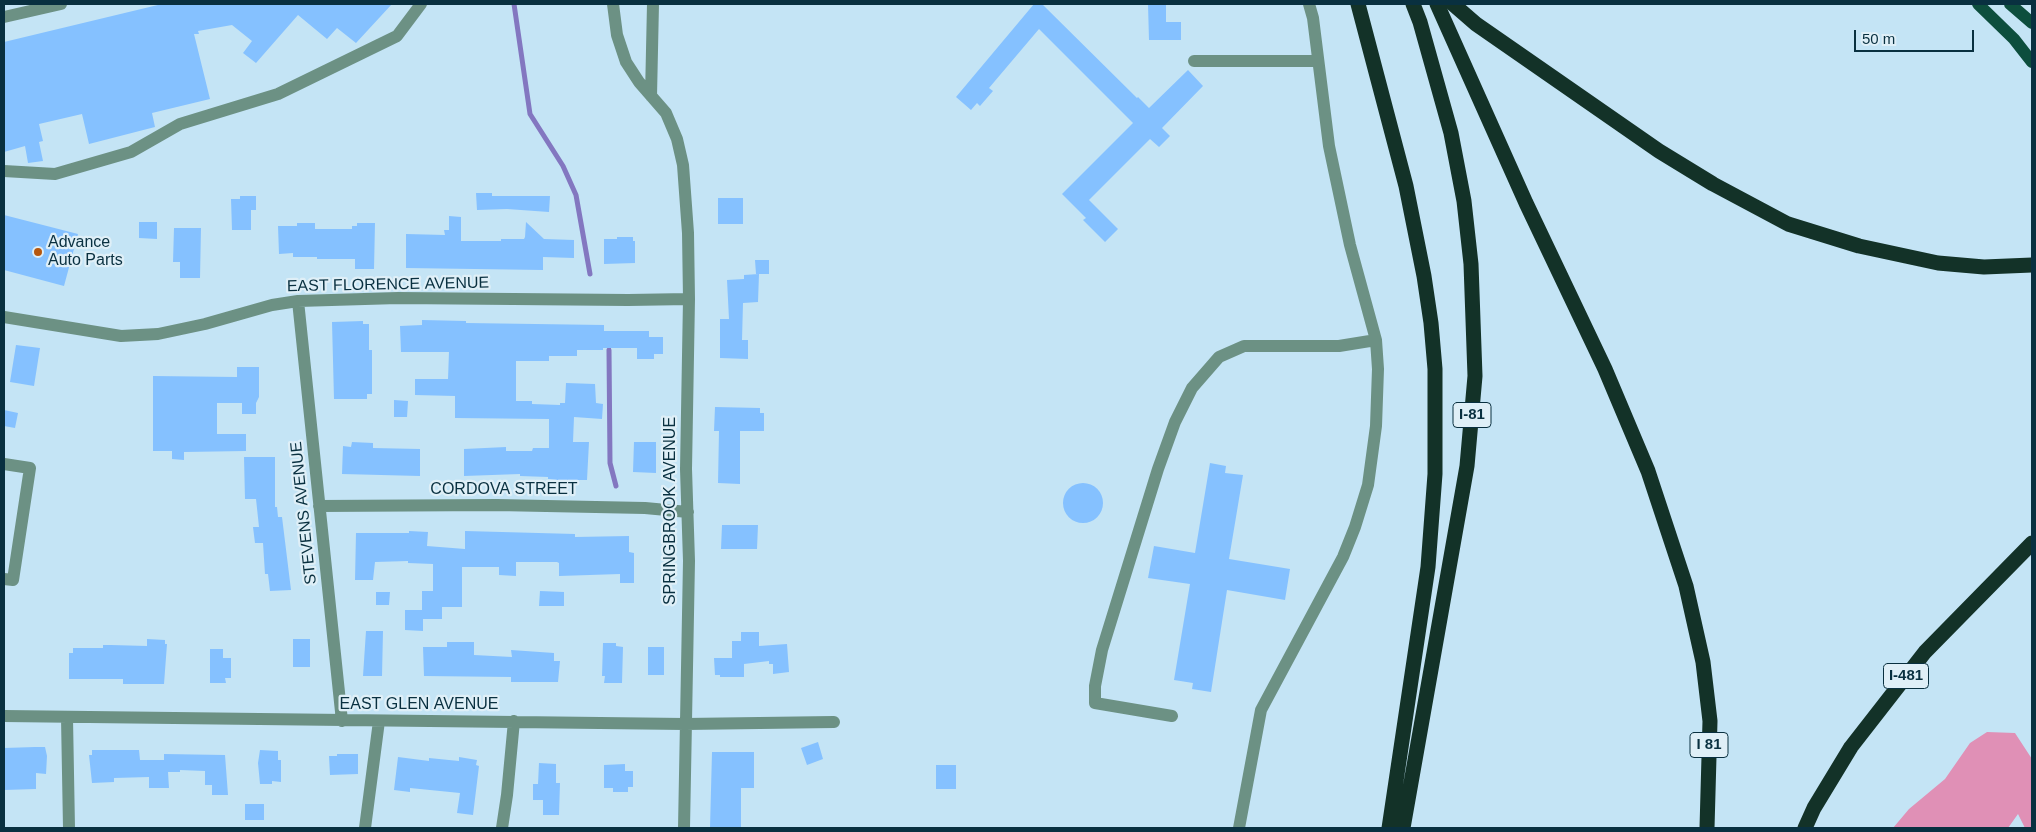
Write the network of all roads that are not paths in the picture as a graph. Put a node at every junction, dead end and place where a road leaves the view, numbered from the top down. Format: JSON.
{"nodes":[{"id":1,"x":61,"y":4,"type":"edge"},
{"id":2,"x":421,"y":4,"type":"edge"},
{"id":3,"x":613,"y":4,"type":"edge"},
{"id":4,"x":653,"y":4,"type":"edge"},
{"id":5,"x":1309,"y":4,"type":"edge"},
{"id":6,"x":1358,"y":4,"type":"edge"},
{"id":7,"x":1413,"y":4,"type":"edge"},
{"id":8,"x":1436,"y":4,"type":"edge"},
{"id":9,"x":1454,"y":4,"type":"edge"},
{"id":10,"x":1978,"y":4,"type":"edge"},
{"id":11,"x":2010,"y":4,"type":"edge"},
{"id":12,"x":4,"y":17,"type":"edge"},
{"id":13,"x":2032,"y":23,"type":"edge"},
{"id":14,"x":1194,"y":61,"type":"dead end"},
{"id":15,"x":1318,"y":61,"type":"junction"},
{"id":16,"x":2032,"y":62,"type":"edge"},
{"id":17,"x":651,"y":96,"type":"junction"},
{"id":18,"x":4,"y":171,"type":"edge"},
{"id":19,"x":2032,"y":264,"type":"edge"},
{"id":20,"x":689,"y":299,"type":"junction"},
{"id":21,"x":298,"y":301,"type":"junction"},
{"id":22,"x":4,"y":317,"type":"edge"},
{"id":23,"x":1376,"y":340,"type":"junction"},
{"id":24,"x":4,"y":464,"type":"edge"},
{"id":25,"x":320,"y":506,"type":"junction"},
{"id":26,"x":688,"y":512,"type":"junction"},
{"id":27,"x":2032,"y":543,"type":"edge"},
{"id":28,"x":4,"y":579,"type":"edge"},
{"id":29,"x":4,"y":716,"type":"edge"},
{"id":30,"x":1172,"y":716,"type":"dead end"},
{"id":31,"x":66,"y":718,"type":"junction"},
{"id":32,"x":342,"y":721,"type":"junction"},
{"id":33,"x":379,"y":721,"type":"junction"},
{"id":34,"x":514,"y":721,"type":"junction"},
{"id":35,"x":834,"y":722,"type":"dead end"},
{"id":36,"x":685,"y":724,"type":"junction"},
{"id":37,"x":69,"y":828,"type":"edge"},
{"id":38,"x":365,"y":828,"type":"edge"},
{"id":39,"x":502,"y":828,"type":"edge"},
{"id":40,"x":684,"y":828,"type":"edge"},
{"id":41,"x":1239,"y":828,"type":"edge"},
{"id":42,"x":1389,"y":828,"type":"edge"},
{"id":43,"x":1403,"y":828,"type":"edge"},
{"id":44,"x":1707,"y":828,"type":"edge"},
{"id":45,"x":1804,"y":828,"type":"edge"}],
"edges":[{"from":1,"to":12,"type":"street"},
{"from":2,"to":18,"type":"street"},
{"from":3,"to":17,"type":"street","name":"SPRINGBROOK AVENUE"},
{"from":4,"to":17,"type":"street"},
{"from":5,"to":15,"type":"street"},
{"from":6,"to":42,"type":"highway"},
{"from":7,"to":43,"type":"highway","number":"I-81"},
{"from":8,"to":44,"type":"highway","number":"I 81"},
{"from":9,"to":19,"type":"highway"},
{"from":10,"to":16,"type":"main road"},
{"from":11,"to":13,"type":"main road"},
{"from":14,"to":15,"type":"street"},
{"from":15,"to":23,"type":"street"},
{"from":17,"to":20,"type":"street","name":"SPRINGBROOK AVENUE"},
{"from":20,"to":21,"type":"street","name":"EAST FLORENCE AVENUE"},
{"from":20,"to":26,"type":"street","name":"SPRINGBROOK AVENUE"},
{"from":21,"to":22,"type":"street","name":"EAST FLORENCE AVENUE"},
{"from":21,"to":25,"type":"street","name":"STEVENS AVENUE"},
{"from":23,"to":30,"type":"street"},
{"from":23,"to":41,"type":"street"},
{"from":24,"to":28,"type":"street"},
{"from":25,"to":26,"type":"street","name":"CORDOVA STREET"},
{"from":25,"to":32,"type":"street","name":"STEVENS AVENUE"},
{"from":26,"to":36,"type":"street","name":"SPRINGBROOK AVENUE"},
{"from":27,"to":45,"type":"highway","number":"I-481"},
{"from":29,"to":31,"type":"street","name":"EAST GLEN AVENUE"},
{"from":31,"to":32,"type":"street","name":"EAST GLEN AVENUE"},
{"from":31,"to":37,"type":"street"},
{"from":32,"to":33,"type":"street","name":"EAST GLEN AVENUE"},
{"from":33,"to":34,"type":"street","name":"EAST GLEN AVENUE"},
{"from":33,"to":38,"type":"street"},
{"from":34,"to":36,"type":"street","name":"EAST GLEN AVENUE"},
{"from":34,"to":39,"type":"street"},
{"from":35,"to":36,"type":"street","name":"EAST GLEN AVENUE"},
{"from":36,"to":40,"type":"street","name":"SPRINGBROOK AVENUE"}]}
